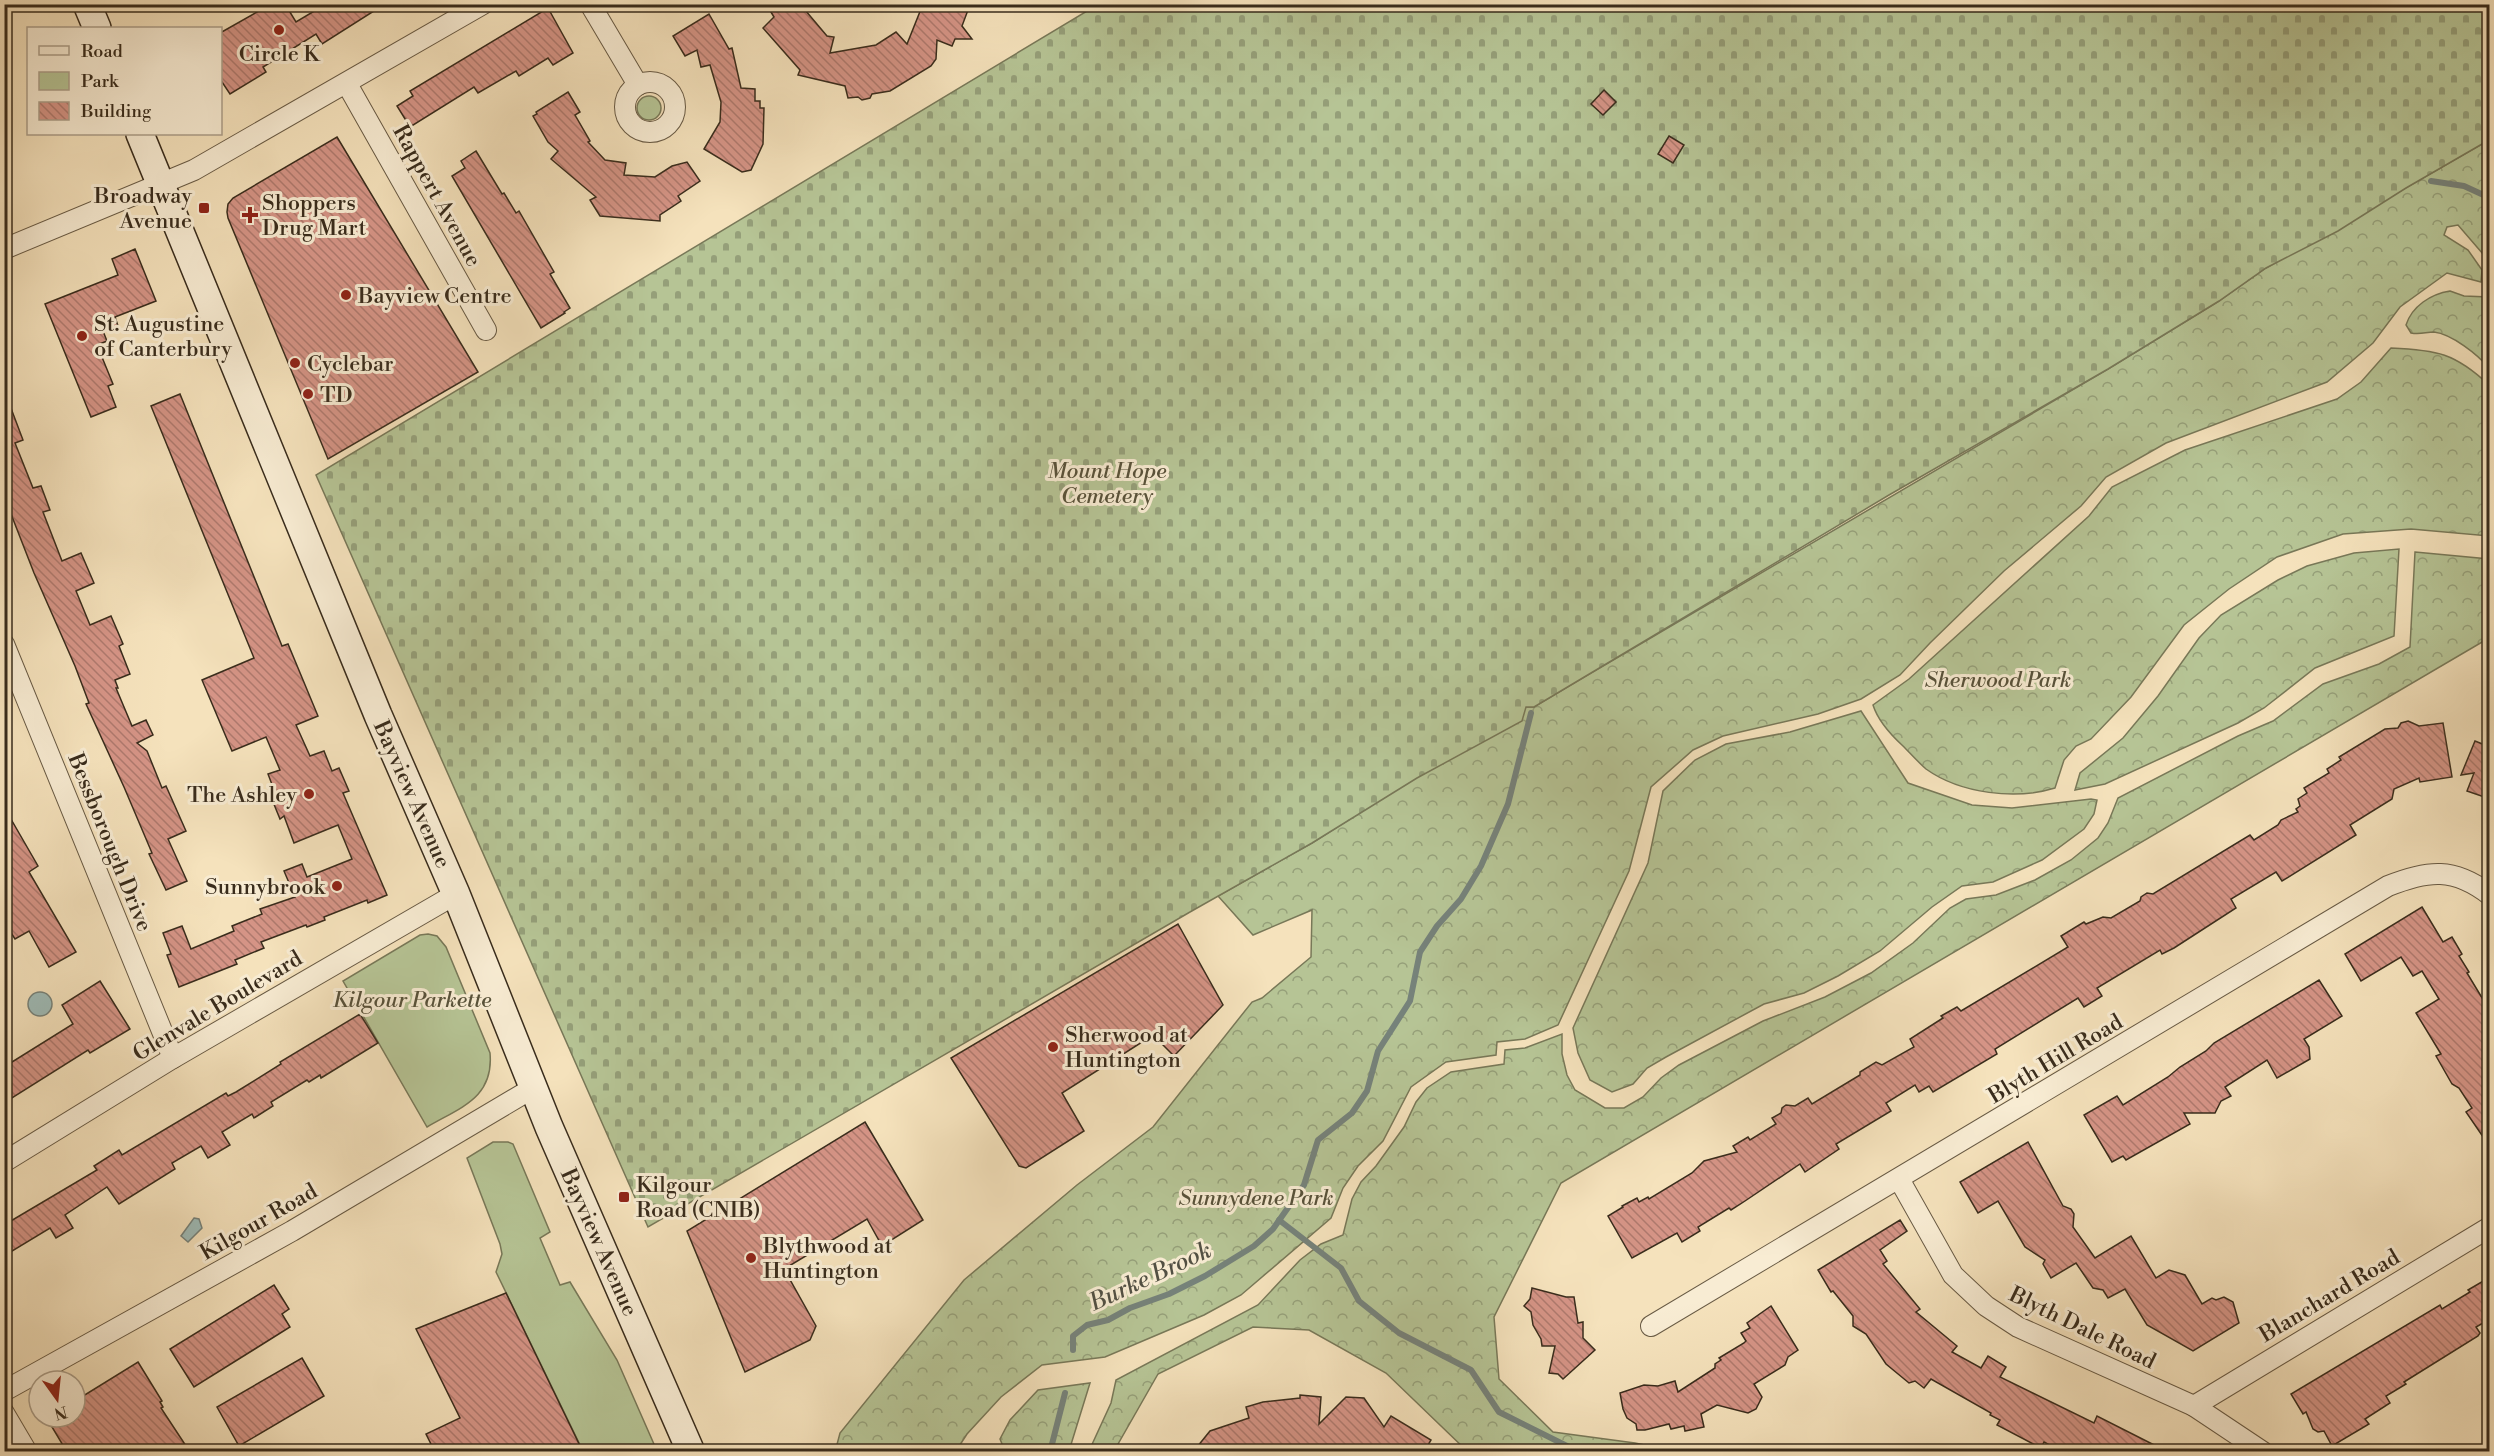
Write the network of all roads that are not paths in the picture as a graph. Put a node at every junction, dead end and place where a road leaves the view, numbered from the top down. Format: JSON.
{"nodes":[{"id":1,"x":87,"y":4,"type":"edge"},
{"id":2,"x":483,"y":4,"type":"edge"},
{"id":3,"x":590,"y":4,"type":"edge"},
{"id":4,"x":97,"y":27,"type":"edge"},
{"id":5,"x":347,"y":84,"type":"junction"},
{"id":6,"x":638,"y":85,"type":"dead end"},
{"id":7,"x":140,"y":135,"type":"edge"},
{"id":8,"x":161,"y":184,"type":"junction"},
{"id":9,"x":4,"y":249,"type":"edge"},
{"id":10,"x":486,"y":330,"type":"dead end"},
{"id":11,"x":4,"y":644,"type":"edge"},
{"id":12,"x":456,"y":894,"type":"junction"},
{"id":13,"x":2490,"y":895,"type":"edge"},
{"id":14,"x":173,"y":1058,"type":"junction"},
{"id":15,"x":534,"y":1088,"type":"junction"},
{"id":16,"x":4,"y":1162,"type":"edge"},
{"id":17,"x":1899,"y":1179,"type":"junction"},
{"id":18,"x":2490,"y":1227,"type":"edge"},
{"id":19,"x":1651,"y":1326,"type":"dead end"},
{"id":20,"x":4,"y":1391,"type":"edge"},
{"id":21,"x":2194,"y":1406,"type":"junction"},
{"id":22,"x":4,"y":1413,"type":"edge"},
{"id":23,"x":27,"y":1452,"type":"edge"},
{"id":24,"x":691,"y":1452,"type":"edge"},
{"id":25,"x":2263,"y":1452,"type":"edge"}],
"edges":[{"from":1,"to":4,"type":"main road"},
{"from":2,"to":5,"type":"street"},
{"from":3,"to":6,"type":"street"},
{"from":5,"to":8,"type":"street"},
{"from":5,"to":10,"type":"street","name":"Rappert Avenue"},
{"from":7,"to":8,"type":"main road","name":"Bayview Avenue"},
{"from":8,"to":9,"type":"street"},
{"from":8,"to":12,"type":"main road","name":"Bayview Avenue"},
{"from":11,"to":14,"type":"street","name":"Bessborough Drive"},
{"from":12,"to":14,"type":"street","name":"Glenvale Boulevard"},
{"from":12,"to":15,"type":"main road","name":"Bayview Avenue"},
{"from":13,"to":17,"type":"street","name":"Blyth Hill Road"},
{"from":14,"to":16,"type":"street","name":"Glenvale Boulevard"},
{"from":15,"to":20,"type":"street","name":"Kilgour Road"},
{"from":15,"to":24,"type":"main road","name":"Bayview Avenue"},
{"from":17,"to":19,"type":"street","name":"Blyth Hill Road"},
{"from":17,"to":21,"type":"street","name":"Blyth Dale Road"},
{"from":18,"to":21,"type":"street","name":"Blanchard Road"},
{"from":21,"to":25,"type":"street","name":"Blyth Dale Road"},
{"from":22,"to":23,"type":"street"}]}
